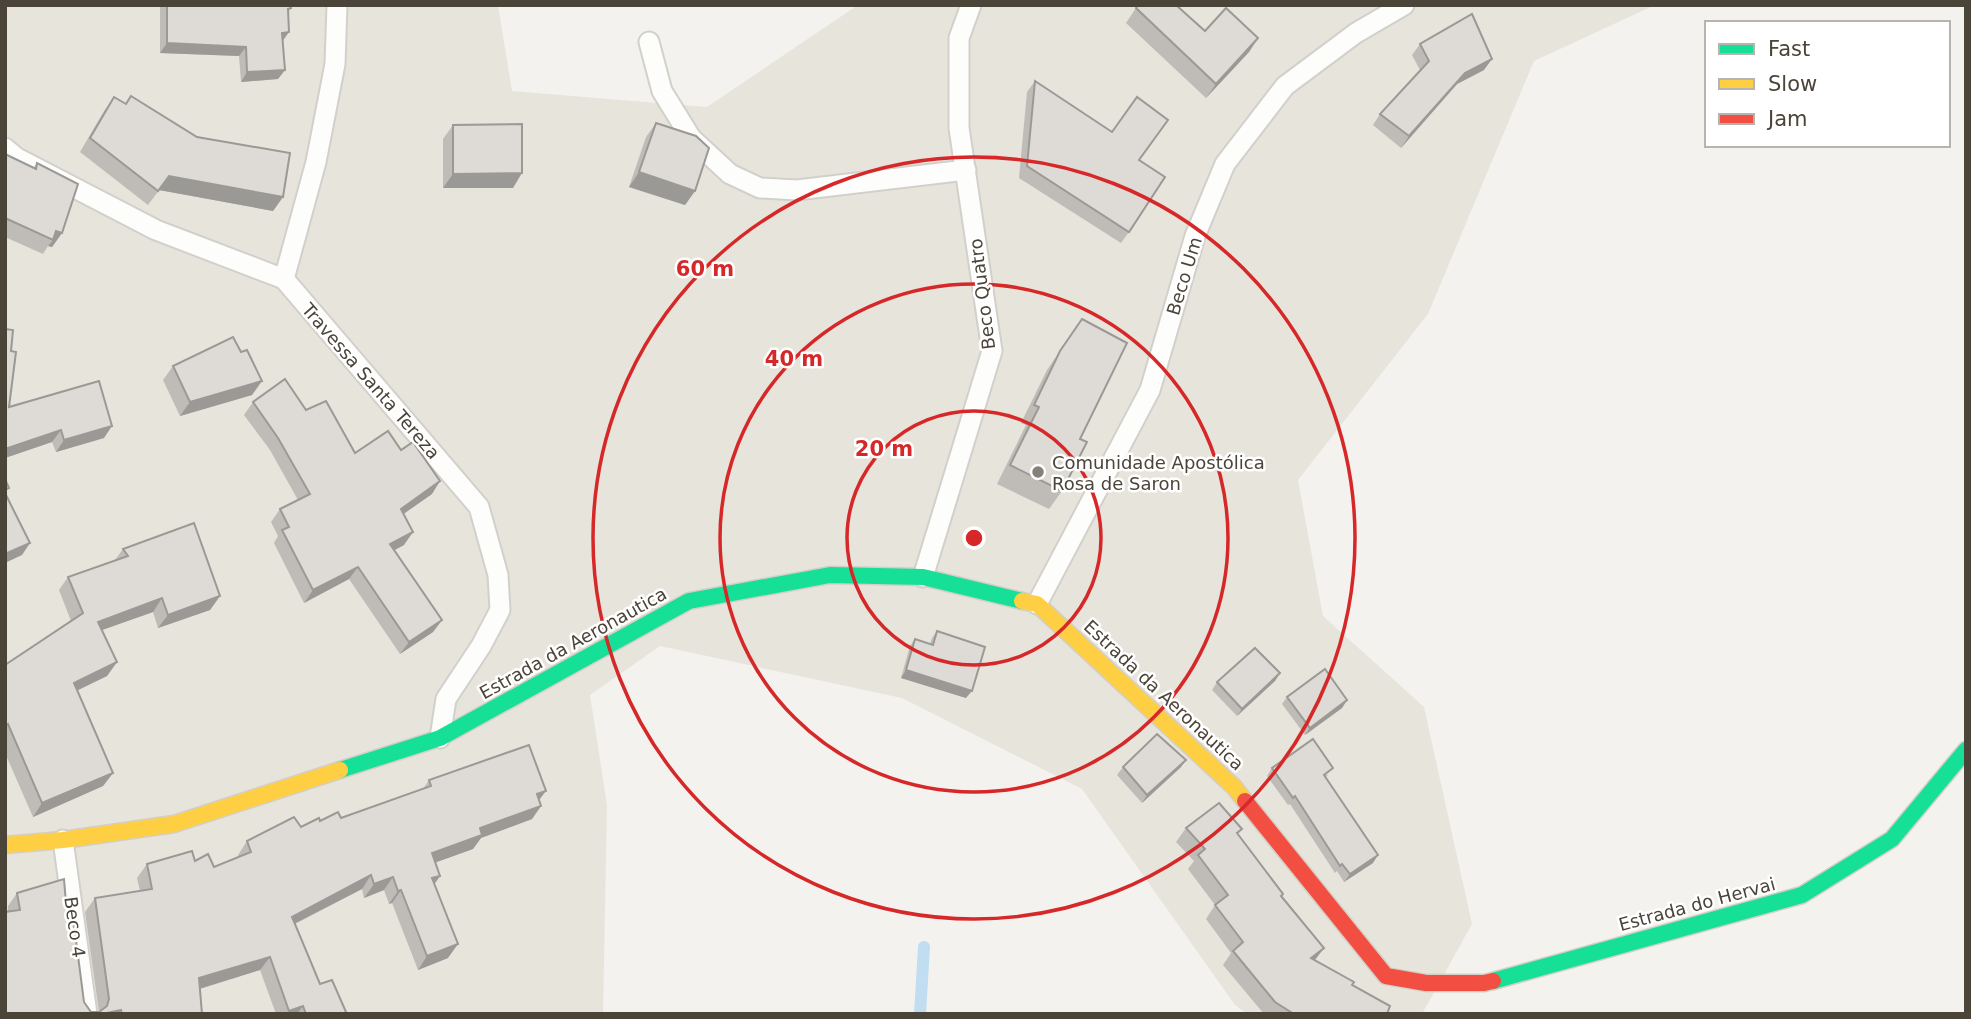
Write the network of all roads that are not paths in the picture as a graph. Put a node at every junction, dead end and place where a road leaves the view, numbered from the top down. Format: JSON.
{"nodes":[{"id":1,"x":337,"y":5,"type":"edge"},
{"id":2,"x":971,"y":5,"type":"edge"},
{"id":3,"x":1404,"y":5,"type":"edge"},
{"id":4,"x":649,"y":42,"type":"dead end"},
{"id":5,"x":5,"y":148,"type":"edge"},
{"id":6,"x":966,"y":170,"type":"junction"},
{"id":7,"x":284,"y":279,"type":"junction"},
{"id":8,"x":923,"y":577,"type":"junction"},
{"id":9,"x":1037,"y":604,"type":"junction"},
{"id":10,"x":440,"y":738,"type":"junction"},
{"id":11,"x":1966,"y":750,"type":"edge"},
{"id":12,"x":63,"y":840,"type":"junction"},
{"id":13,"x":6,"y":843,"type":"edge"},
{"id":14,"x":1386,"y":976,"type":"joint"},
{"id":15,"x":87,"y":1014,"type":"edge"}],
"edges":[{"from":1,"to":7,"type":"lane"},
{"from":2,"to":6,"type":"lane","name":"Beco Quatro"},
{"from":3,"to":9,"type":"lane","name":"Beco Um"},
{"from":4,"to":6,"type":"lane"},
{"from":5,"to":7,"type":"lane"},
{"from":6,"to":8,"type":"lane","name":"Beco Quatro"},
{"from":7,"to":10,"type":"lane","name":"Travessa Santa Tereza"},
{"from":8,"to":9,"type":"street","name":"Estrada da Aeronautica"},
{"from":8,"to":10,"type":"street","name":"Estrada da Aeronautica"},
{"from":9,"to":14,"type":"street","name":"Estrada da Aeronautica"},
{"from":10,"to":12,"type":"street","name":"Estrada da Aeronautica"},
{"from":11,"to":14,"type":"street","name":"Estrada do Hervai"},
{"from":12,"to":13,"type":"street","name":"Estrada da Aeronautica"},
{"from":12,"to":15,"type":"lane","name":"Beco 4"}]}
